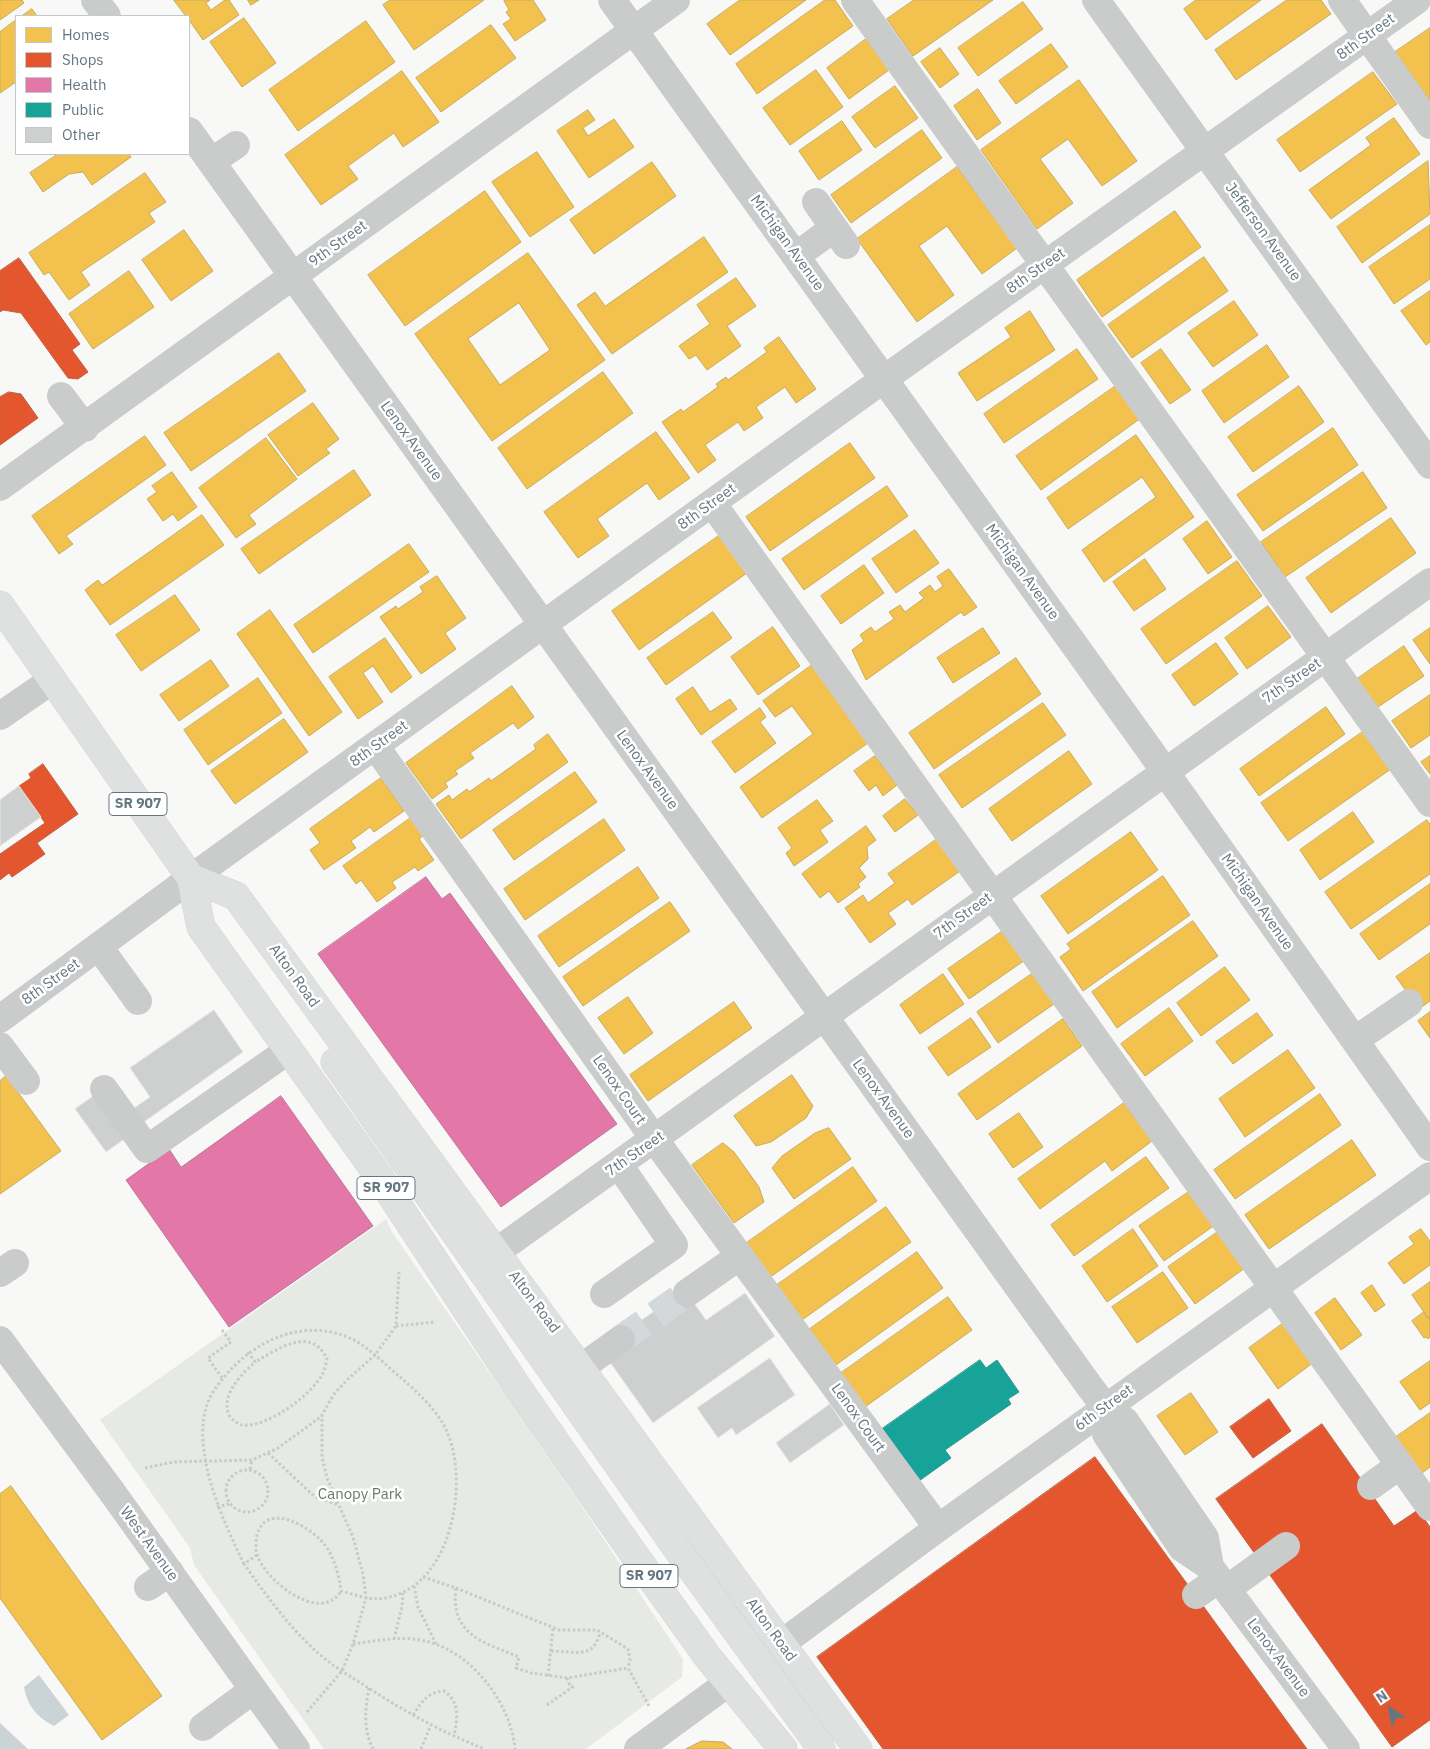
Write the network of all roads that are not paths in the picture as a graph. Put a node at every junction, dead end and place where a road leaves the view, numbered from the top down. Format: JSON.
{"nodes":[{"id":1,"x":95,"y":0,"type":"edge"},
{"id":2,"x":612,"y":0,"type":"edge"},
{"id":3,"x":676,"y":0,"type":"edge"},
{"id":4,"x":855,"y":0,"type":"edge"},
{"id":5,"x":1096,"y":0,"type":"edge"},
{"id":6,"x":1342,"y":0,"type":"edge"},
{"id":7,"x":1417,"y":0,"type":"edge"},
{"id":8,"x":106,"y":15,"type":"edge"},
{"id":9,"x":634,"y":31,"type":"junction"},
{"id":10,"x":1367,"y":36,"type":"junction"},
{"id":11,"x":1430,"y":125,"type":"edge"},
{"id":12,"x":190,"y":132,"type":"edge"},
{"id":13,"x":236,"y":145,"type":"dead end"},
{"id":14,"x":1206,"y":152,"type":"junction"},
{"id":15,"x":211,"y":162,"type":"junction"},
{"id":16,"x":816,"y":202,"type":"dead end"},
{"id":17,"x":796,"y":256,"type":"junction"},
{"id":18,"x":1044,"y":265,"type":"junction"},
{"id":19,"x":293,"y":276,"type":"junction"},
{"id":20,"x":884,"y":379,"type":"junction"},
{"id":21,"x":62,"y":396,"type":"dead end"},
{"id":22,"x":85,"y":428,"type":"junction"},
{"id":23,"x":1430,"y":465,"type":"edge"},
{"id":24,"x":0,"y":488,"type":"edge"},
{"id":25,"x":712,"y":503,"type":"junction"},
{"id":26,"x":1430,"y":582,"type":"edge"},
{"id":27,"x":0,"y":606,"type":"edge"},
{"id":28,"x":543,"y":625,"type":"junction"},
{"id":29,"x":1326,"y":657,"type":"junction"},
{"id":30,"x":51,"y":680,"type":"junction"},
{"id":31,"x":0,"y":716,"type":"edge"},
{"id":32,"x":376,"y":747,"type":"junction"},
{"id":33,"x":1165,"y":772,"type":"junction"},
{"id":34,"x":1430,"y":803,"type":"edge"},
{"id":35,"x":191,"y":878,"type":"junction"},
{"id":36,"x":993,"y":894,"type":"junction"},
{"id":37,"x":99,"y":947,"type":"junction"},
{"id":38,"x":138,"y":1001,"type":"dead end"},
{"id":39,"x":1409,"y":1003,"type":"dead end"},
{"id":40,"x":4,"y":1008,"type":"edge"},
{"id":41,"x":824,"y":1017,"type":"junction"},
{"id":42,"x":1355,"y":1040,"type":"junction"},
{"id":43,"x":0,"y":1046,"type":"edge"},
{"id":44,"x":289,"y":1050,"type":"junction"},
{"id":45,"x":26,"y":1081,"type":"dead end"},
{"id":46,"x":104,"y":1089,"type":"dead end"},
{"id":47,"x":655,"y":1140,"type":"junction"},
{"id":48,"x":1430,"y":1147,"type":"edge"},
{"id":49,"x":619,"y":1165,"type":"junction"},
{"id":50,"x":1430,"y":1176,"type":"edge"},
{"id":51,"x":496,"y":1252,"type":"junction"},
{"id":52,"x":740,"y":1256,"type":"junction"},
{"id":53,"x":1274,"y":1288,"type":"junction"},
{"id":54,"x":687,"y":1293,"type":"tunnel mouth"},
{"id":55,"x":604,"y":1294,"type":"dead end"},
{"id":56,"x":621,"y":1339,"type":"tunnel mouth"},
{"id":57,"x":0,"y":1340,"type":"edge"},
{"id":58,"x":582,"y":1367,"type":"junction"},
{"id":59,"x":1106,"y":1408,"type":"junction"},
{"id":60,"x":1400,"y":1466,"type":"junction"},
{"id":61,"x":1371,"y":1486,"type":"dead end"},
{"id":62,"x":1430,"y":1507,"type":"edge"},
{"id":63,"x":938,"y":1528,"type":"junction"},
{"id":64,"x":1286,"y":1546,"type":"dead end"},
{"id":65,"x":1218,"y":1578,"type":"junction"},
{"id":66,"x":1196,"y":1595,"type":"dead end"},
{"id":67,"x":780,"y":1644,"type":"junction"},
{"id":68,"x":707,"y":1656,"type":"junction"},
{"id":69,"x":728,"y":1683,"type":"junction"},
{"id":70,"x":252,"y":1690,"type":"junction"},
{"id":71,"x":203,"y":1727,"type":"dead end"},
{"id":72,"x":296,"y":1749,"type":"edge"},
{"id":73,"x":638,"y":1749,"type":"edge"},
{"id":74,"x":783,"y":1749,"type":"edge"},
{"id":75,"x":822,"y":1749,"type":"edge"},
{"id":76,"x":858,"y":1749,"type":"edge"},
{"id":77,"x":1346,"y":1749,"type":"edge"}],
"edges":[{"from":1,"to":8,"type":"street"},
{"from":2,"to":9,"type":"street","name":"Michigan Avenue"},
{"from":3,"to":9,"type":"street","name":"9th Street"},
{"from":4,"to":18,"type":"street"},
{"from":5,"to":14,"type":"street","name":"Jefferson Avenue"},
{"from":6,"to":10,"type":"street"},
{"from":7,"to":10,"type":"street","name":"8th Street"},
{"from":9,"to":17,"type":"street","name":"Michigan Avenue"},
{"from":9,"to":19,"type":"street","name":"9th Street"},
{"from":10,"to":11,"type":"street"},
{"from":10,"to":14,"type":"street","name":"8th Street"},
{"from":12,"to":15,"type":"street","name":"Lenox Avenue"},
{"from":13,"to":15,"type":"street"},
{"from":14,"to":18,"type":"street","name":"8th Street"},
{"from":14,"to":23,"type":"street","name":"Jefferson Avenue"},
{"from":15,"to":19,"type":"street","name":"Lenox Avenue"},
{"from":16,"to":17,"type":"street"},
{"from":17,"to":20,"type":"street","name":"Michigan Avenue"},
{"from":18,"to":20,"type":"street","name":"8th Street"},
{"from":18,"to":29,"type":"street"},
{"from":19,"to":22,"type":"street","name":"9th Street"},
{"from":19,"to":28,"type":"street","name":"Lenox Avenue"},
{"from":20,"to":25,"type":"street","name":"8th Street"},
{"from":20,"to":33,"type":"street","name":"Michigan Avenue"},
{"from":21,"to":22,"type":"street"},
{"from":22,"to":24,"type":"street","name":"9th Street"},
{"from":25,"to":28,"type":"street","name":"8th Street"},
{"from":25,"to":36,"type":"street"},
{"from":26,"to":29,"type":"street","name":"7th Street"},
{"from":27,"to":30,"type":"highway","number":"SR 907"},
{"from":28,"to":32,"type":"street","name":"8th Street"},
{"from":28,"to":41,"type":"street","name":"Lenox Avenue"},
{"from":29,"to":33,"type":"street","name":"7th Street"},
{"from":29,"to":34,"type":"street"},
{"from":30,"to":31,"type":"street"},
{"from":30,"to":35,"type":"highway","number":"SR 907"},
{"from":32,"to":35,"type":"street","name":"8th Street"},
{"from":32,"to":47,"type":"street","name":"Lenox Court"},
{"from":33,"to":36,"type":"street","name":"7th Street"},
{"from":33,"to":42,"type":"street","name":"Michigan Avenue"},
{"from":35,"to":37,"type":"street","name":"8th Street"},
{"from":35,"to":44,"type":"highway","number":"SR 907"},
{"from":35,"to":51,"type":"highway","name":"Alton Road","number":"SR 907"},
{"from":35,"to":75,"type":"highway","bridge":true},
{"from":36,"to":41,"type":"street","name":"7th Street"},
{"from":36,"to":53,"type":"street"},
{"from":37,"to":38,"type":"street"},
{"from":37,"to":40,"type":"street","name":"8th Street"},
{"from":39,"to":42,"type":"street"},
{"from":41,"to":47,"type":"street","name":"7th Street"},
{"from":41,"to":59,"type":"street","name":"Lenox Avenue"},
{"from":42,"to":48,"type":"street","name":"Michigan Avenue"},
{"from":43,"to":45,"type":"street"},
{"from":44,"to":46,"type":"street"},
{"from":44,"to":68,"type":"highway","number":"SR 907"},
{"from":47,"to":49,"type":"street","name":"7th Street"},
{"from":47,"to":52,"type":"street","name":"Lenox Court"},
{"from":49,"to":51,"type":"street","name":"7th Street"},
{"from":49,"to":55,"type":"street"},
{"from":50,"to":53,"type":"street","name":"6th Street"},
{"from":51,"to":58,"type":"highway","name":"Alton Road","number":"SR 907"},
{"from":52,"to":54,"type":"street"},
{"from":52,"to":63,"type":"street","name":"Lenox Court"},
{"from":53,"to":59,"type":"street","name":"6th Street"},
{"from":53,"to":60,"type":"street"},
{"from":56,"to":58,"type":"street"},
{"from":57,"to":70,"type":"street","name":"West Avenue"},
{"from":58,"to":67,"type":"highway","name":"Alton Road","number":"SR 907"},
{"from":59,"to":63,"type":"street","name":"6th Street"},
{"from":59,"to":65,"type":"street","name":"Lenox Avenue"},
{"from":60,"to":61,"type":"street"},
{"from":60,"to":62,"type":"street"},
{"from":63,"to":67,"type":"street","name":"6th Street"},
{"from":64,"to":65,"type":"street"},
{"from":65,"to":66,"type":"street"},
{"from":65,"to":77,"type":"street","name":"Lenox Avenue"},
{"from":67,"to":68,"type":"highway"},
{"from":67,"to":76,"type":"highway","name":"Alton Road","number":"SR 907"},
{"from":68,"to":69,"type":"highway","number":"SR 907"},
{"from":69,"to":73,"type":"street"},
{"from":69,"to":74,"type":"highway","number":"SR 907"},
{"from":70,"to":71,"type":"street"},
{"from":70,"to":72,"type":"street","name":"West Avenue"}]}
